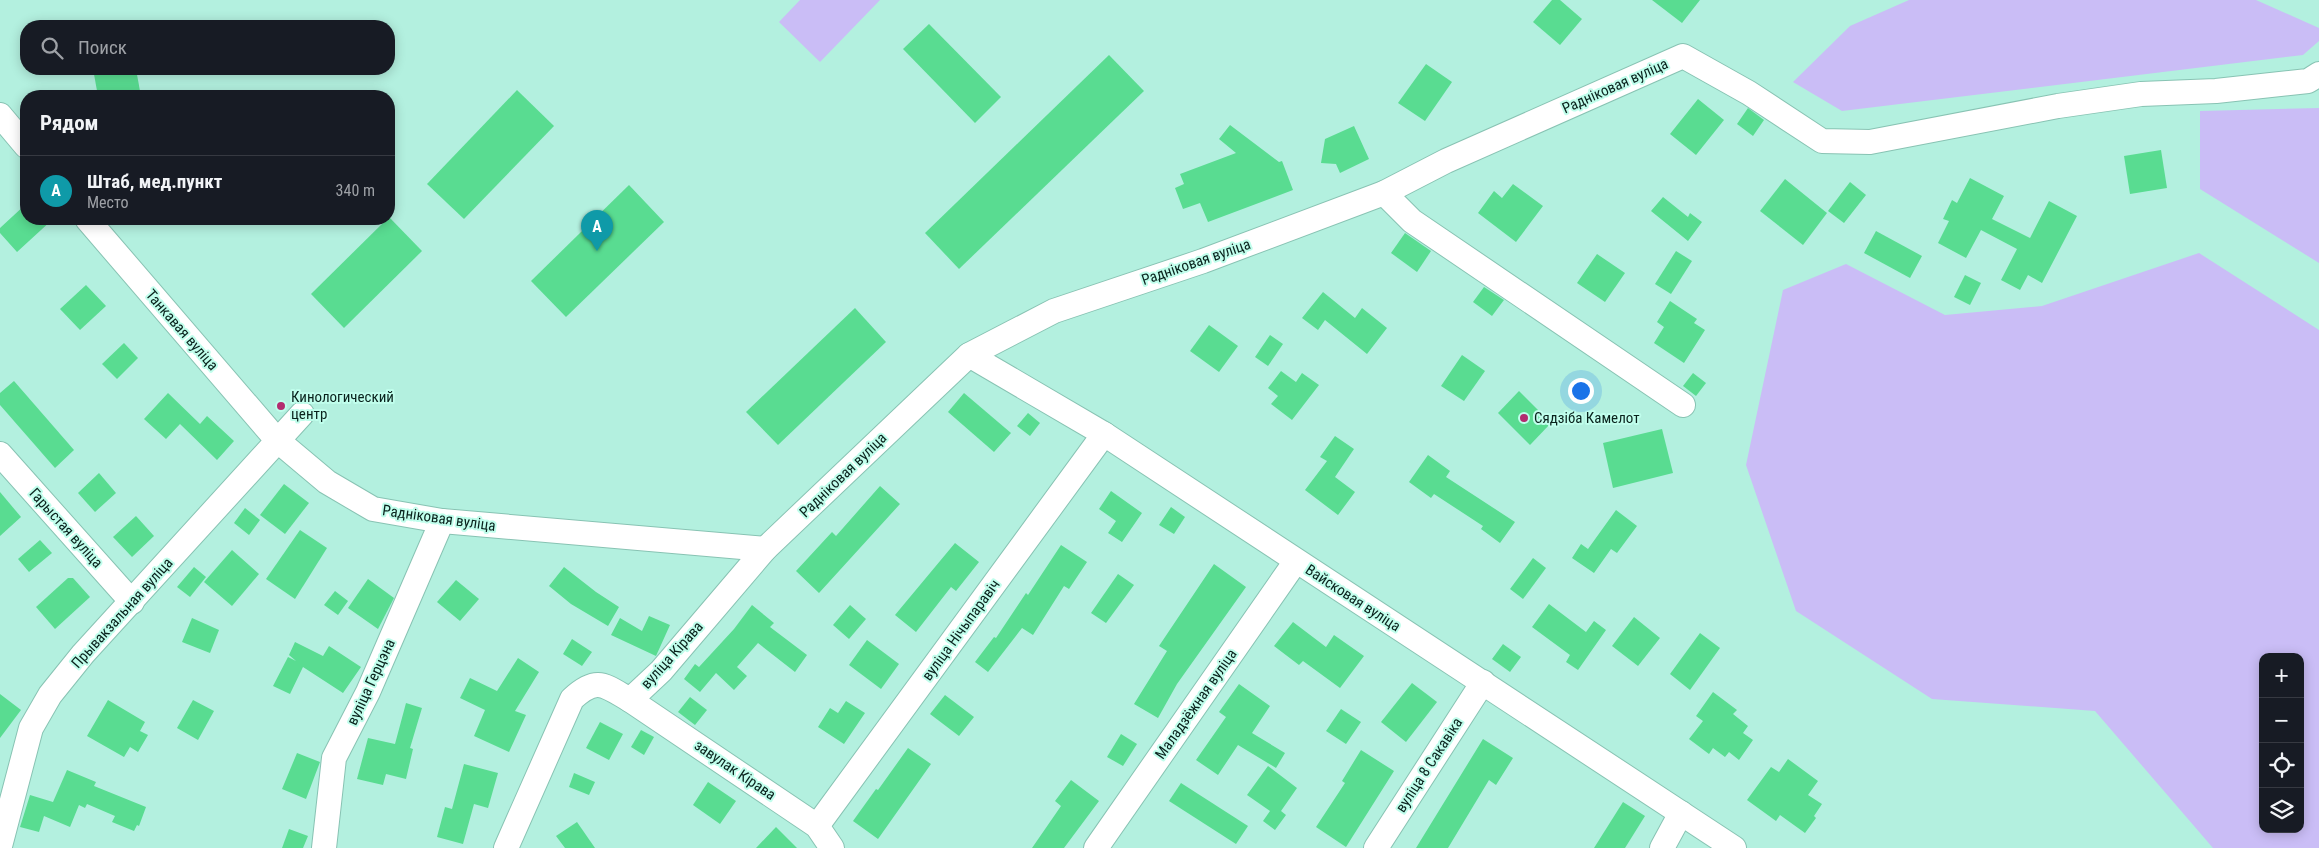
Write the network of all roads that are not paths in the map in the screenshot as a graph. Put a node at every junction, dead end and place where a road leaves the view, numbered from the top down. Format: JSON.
{"nodes":[{"id":1,"x":2319,"y":74,"type":"edge"},
{"id":2,"x":0,"y":115,"type":"edge"},
{"id":3,"x":20,"y":139,"type":"edge"},
{"id":4,"x":1384,"y":193,"type":"junction"},
{"id":5,"x":92,"y":225,"type":"edge"},
{"id":6,"x":969,"y":355,"type":"junction"},
{"id":7,"x":1683,"y":405,"type":"dead end"},
{"id":8,"x":302,"y":414,"type":"dead end"},
{"id":9,"x":1104,"y":434,"type":"junction"},
{"id":10,"x":277,"y":440,"type":"junction"},
{"id":11,"x":0,"y":454,"type":"edge"},
{"id":12,"x":442,"y":522,"type":"junction"},
{"id":13,"x":765,"y":549,"type":"junction"},
{"id":14,"x":1296,"y":561,"type":"junction"},
{"id":15,"x":132,"y":602,"type":"junction"},
{"id":16,"x":1483,"y":682,"type":"junction"},
{"id":17,"x":630,"y":700,"type":"junction"},
{"id":18,"x":7,"y":784,"type":"edge"},
{"id":19,"x":1681,"y":813,"type":"junction"},
{"id":20,"x":817,"y":826,"type":"junction"},
{"id":21,"x":0,"y":846,"type":"edge"},
{"id":22,"x":324,"y":848,"type":"edge"},
{"id":23,"x":506,"y":848,"type":"edge"},
{"id":24,"x":832,"y":848,"type":"edge"},
{"id":25,"x":1096,"y":848,"type":"edge"},
{"id":26,"x":1376,"y":848,"type":"edge"},
{"id":27,"x":1662,"y":848,"type":"edge"},
{"id":28,"x":1734,"y":848,"type":"edge"}],
"edges":[{"from":1,"to":4,"type":"street","name":"Радніковая вуліца"},
{"from":2,"to":3,"type":"street"},
{"from":4,"to":6,"type":"street","name":"Радніковая вуліца"},
{"from":4,"to":7,"type":"street"},
{"from":5,"to":10,"type":"street","name":"Танкавая вуліца"},
{"from":6,"to":9,"type":"street","name":"Вайсковая вуліца"},
{"from":6,"to":13,"type":"street","name":"Радніковая вуліца"},
{"from":8,"to":10,"type":"street","name":"Прывакзальная вуліца"},
{"from":9,"to":14,"type":"street","name":"Вайсковая вуліца"},
{"from":9,"to":20,"type":"street","name":"вуліца Нічыпаравіч"},
{"from":10,"to":12,"type":"street","name":"Радніковая вуліца"},
{"from":10,"to":15,"type":"street","name":"Прывакзальная вуліца"},
{"from":11,"to":15,"type":"street","name":"Гарыстая вуліца"},
{"from":12,"to":13,"type":"street","name":"Радніковая вуліца"},
{"from":12,"to":22,"type":"street","name":"вуліца Герцэна"},
{"from":13,"to":17,"type":"street","name":"вуліца Кірава"},
{"from":14,"to":16,"type":"street","name":"Вайсковая вуліца"},
{"from":14,"to":25,"type":"street","name":"Маладзёжная вуліца"},
{"from":15,"to":18,"type":"street","name":"Прывакзальная вуліца"},
{"from":16,"to":19,"type":"street","name":"Вайсковая вуліца"},
{"from":16,"to":26,"type":"street","name":"вуліца 8 Сакавіка"},
{"from":17,"to":20,"type":"street","name":"завулак Кірава"},
{"from":17,"to":23,"type":"street","name":"вуліца Кірава"},
{"from":18,"to":21,"type":"street","name":"Прывакзальная вуліца"},
{"from":19,"to":27,"type":"street"},
{"from":19,"to":28,"type":"street","name":"Вайсковая вуліца"},
{"from":20,"to":24,"type":"street","name":"завулак Кірава"}]}
